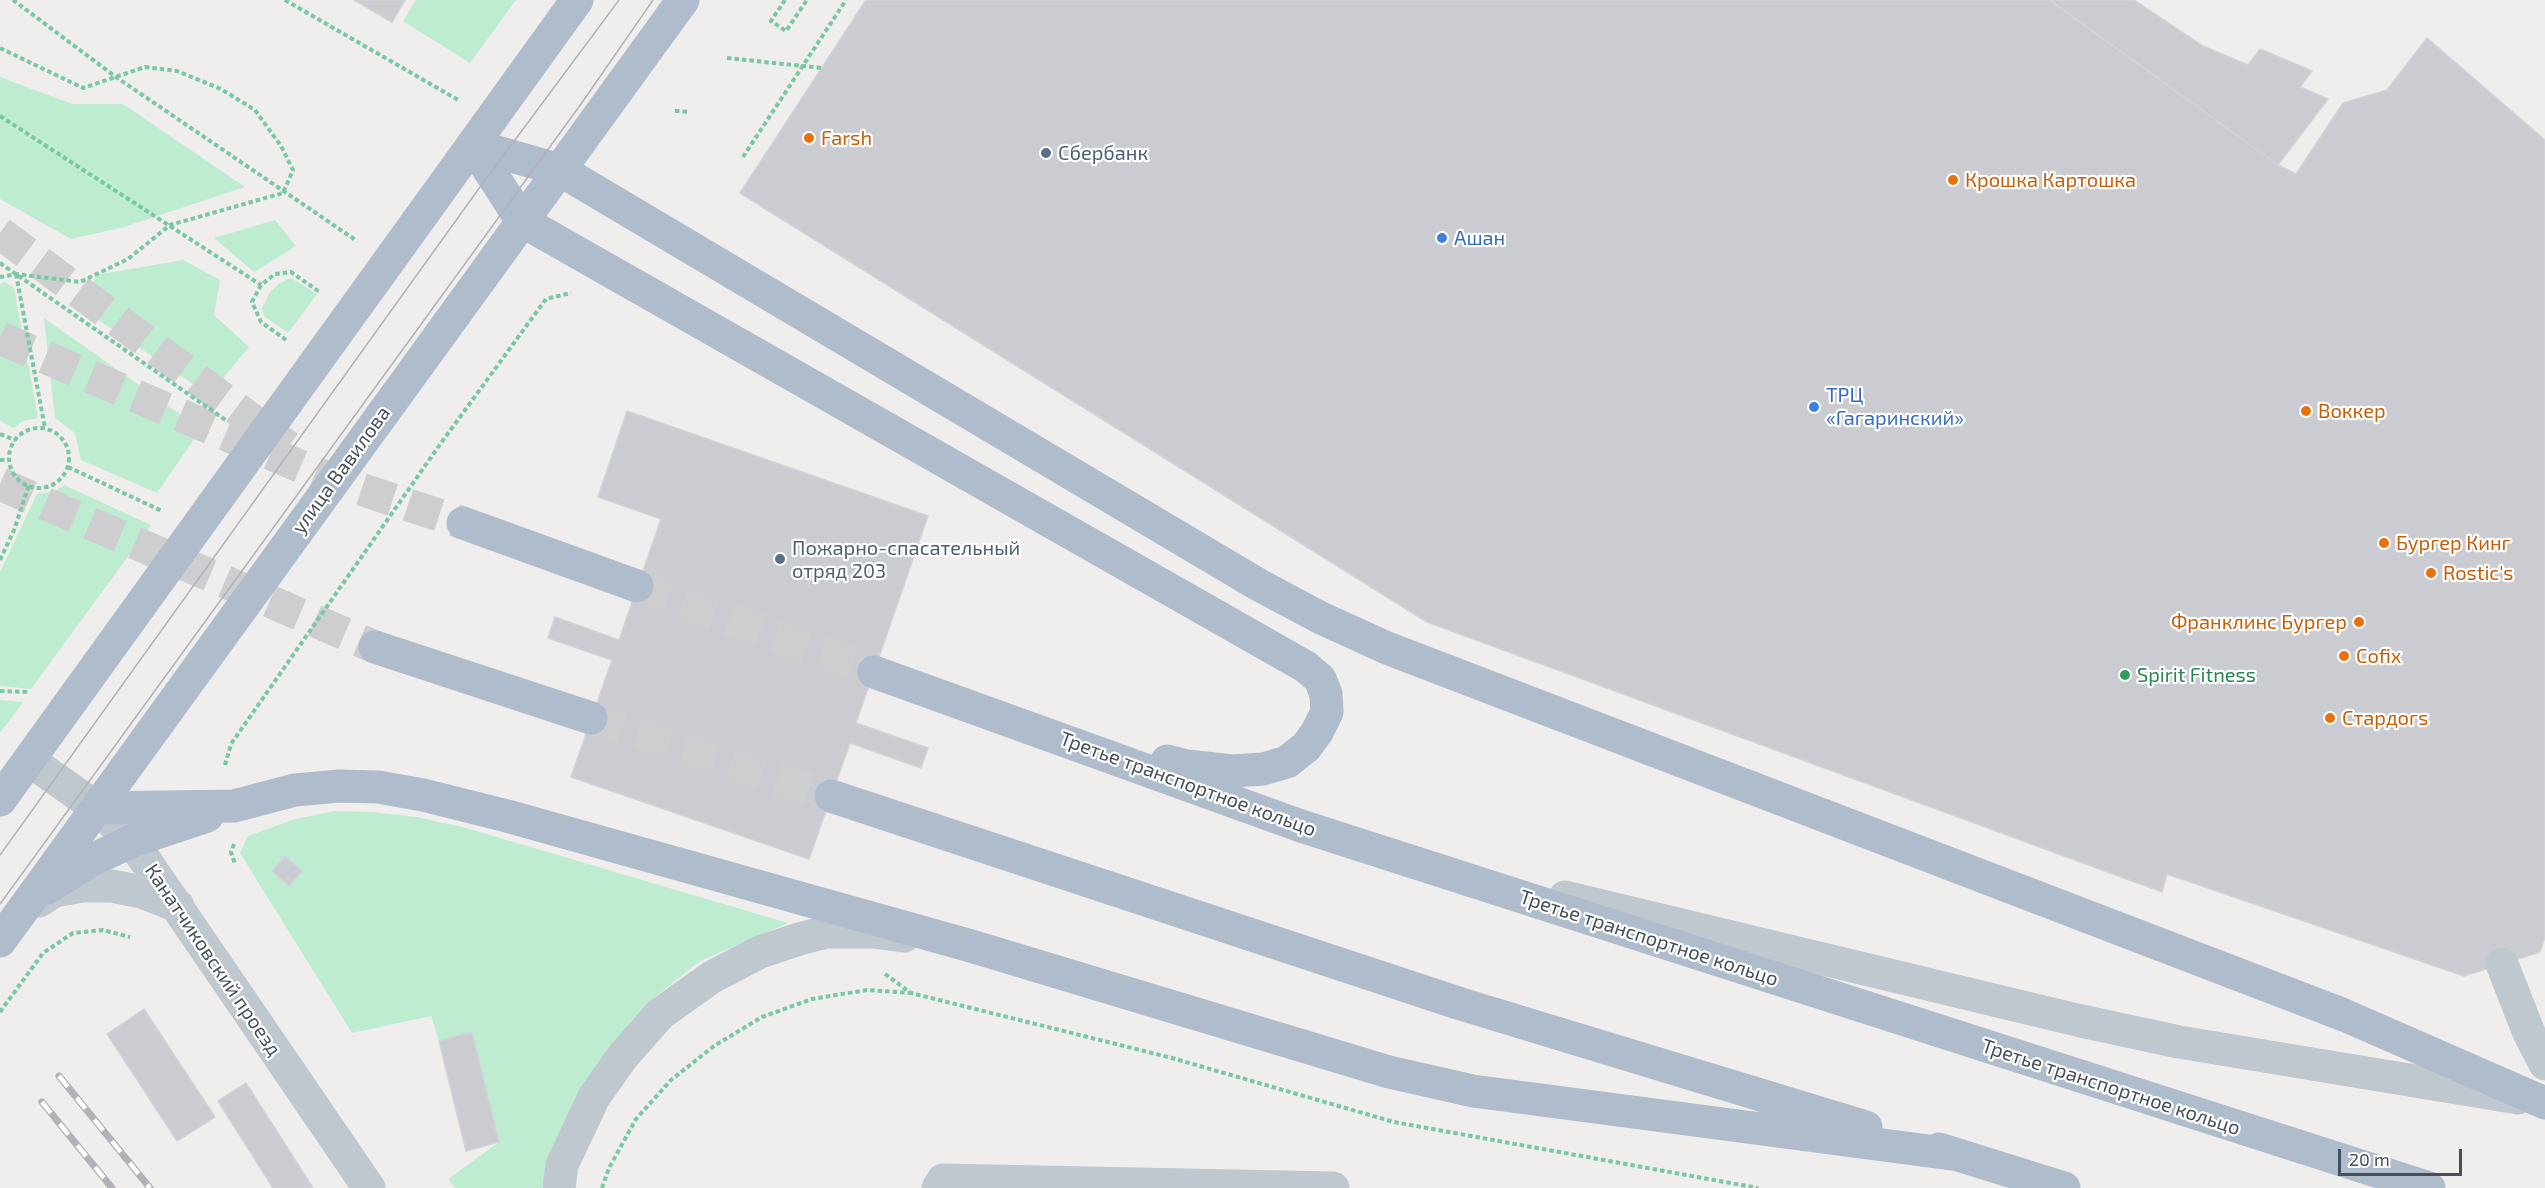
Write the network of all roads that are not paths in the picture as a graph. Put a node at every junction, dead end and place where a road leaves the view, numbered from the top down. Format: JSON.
{"nodes":[{"id":1,"x":577,"y":0,"type":"edge"},
{"id":2,"x":683,"y":0,"type":"edge"},
{"id":3,"x":473,"y":145,"type":"junction"},
{"id":4,"x":560,"y":170,"type":"junction"},
{"id":5,"x":522,"y":221,"type":"junction"},
{"id":6,"x":463,"y":524,"type":"tunnel mouth"},
{"id":7,"x":637,"y":586,"type":"tunnel mouth"},
{"id":8,"x":375,"y":647,"type":"tunnel mouth"},
{"id":9,"x":874,"y":672,"type":"tunnel mouth"},
{"id":10,"x":591,"y":718,"type":"tunnel mouth"},
{"id":11,"x":1017,"y":723,"type":"junction"},
{"id":12,"x":29,"y":760,"type":"junction"},
{"id":13,"x":831,"y":796,"type":"tunnel mouth"},
{"id":14,"x":0,"y":800,"type":"edge"},
{"id":15,"x":234,"y":806,"type":"junction"},
{"id":16,"x":97,"y":808,"type":"junction"},
{"id":17,"x":132,"y":842,"type":"junction"},
{"id":18,"x":1391,"y":855,"type":"junction"},
{"id":19,"x":178,"y":906,"type":"junction"},
{"id":20,"x":21,"y":913,"type":"junction"},
{"id":21,"x":0,"y":941,"type":"edge"},
{"id":22,"x":971,"y":946,"type":"junction"},
{"id":23,"x":2502,"y":964,"type":"dead end"},
{"id":24,"x":2545,"y":1064,"type":"edge"},
{"id":25,"x":2540,"y":1102,"type":"edge"},
{"id":26,"x":1959,"y":1155,"type":"junction"},
{"id":27,"x":369,"y":1188,"type":"edge"},
{"id":28,"x":559,"y":1188,"type":"edge"},
{"id":29,"x":938,"y":1188,"type":"edge"},
{"id":30,"x":1333,"y":1188,"type":"edge"},
{"id":31,"x":2064,"y":1188,"type":"edge"},
{"id":32,"x":2429,"y":1188,"type":"edge"}],
"edges":[{"from":1,"to":3,"type":"main road"},
{"from":2,"to":4,"type":"main road","name":"улица Вавилова"},
{"from":3,"to":4,"type":"main road"},
{"from":3,"to":5,"type":"main road"},
{"from":3,"to":12,"type":"main road"},
{"from":4,"to":5,"type":"main road","name":"улица Вавилова"},
{"from":4,"to":25,"type":"main road"},
{"from":5,"to":11,"type":"main road"},
{"from":5,"to":16,"type":"main road","name":"улица Вавилова"},
{"from":6,"to":7,"type":"main road"},
{"from":8,"to":10,"type":"main road"},
{"from":9,"to":11,"type":"main road","name":"Третье транспортное кольцо"},
{"from":11,"to":18,"type":"main road","name":"Третье транспортное кольцо"},
{"from":12,"to":14,"type":"main road"},
{"from":12,"to":16,"type":"street","name":"Канатчиковский проезд"},
{"from":13,"to":26,"type":"main road"},
{"from":15,"to":16,"type":"main road"},
{"from":15,"to":17,"type":"main road"},
{"from":15,"to":22,"type":"main road"},
{"from":16,"to":17,"type":"street","name":"Канатчиковский проезд"},
{"from":16,"to":20,"type":"main road","name":"улица Вавилова"},
{"from":17,"to":19,"type":"street","name":"Канатчиковский проезд"},
{"from":17,"to":20,"type":"main road"},
{"from":18,"to":25,"type":"street"},
{"from":18,"to":32,"type":"main road","name":"Третье транспортное кольцо"},
{"from":19,"to":20,"type":"street"},
{"from":19,"to":27,"type":"street","name":"Канатчиковский проезд"},
{"from":20,"to":21,"type":"main road","name":"улица Вавилова"},
{"from":22,"to":26,"type":"main road"},
{"from":22,"to":28,"type":"street"},
{"from":23,"to":24,"type":"street"},
{"from":26,"to":31,"type":"main road"},
{"from":29,"to":30,"type":"street"}]}
